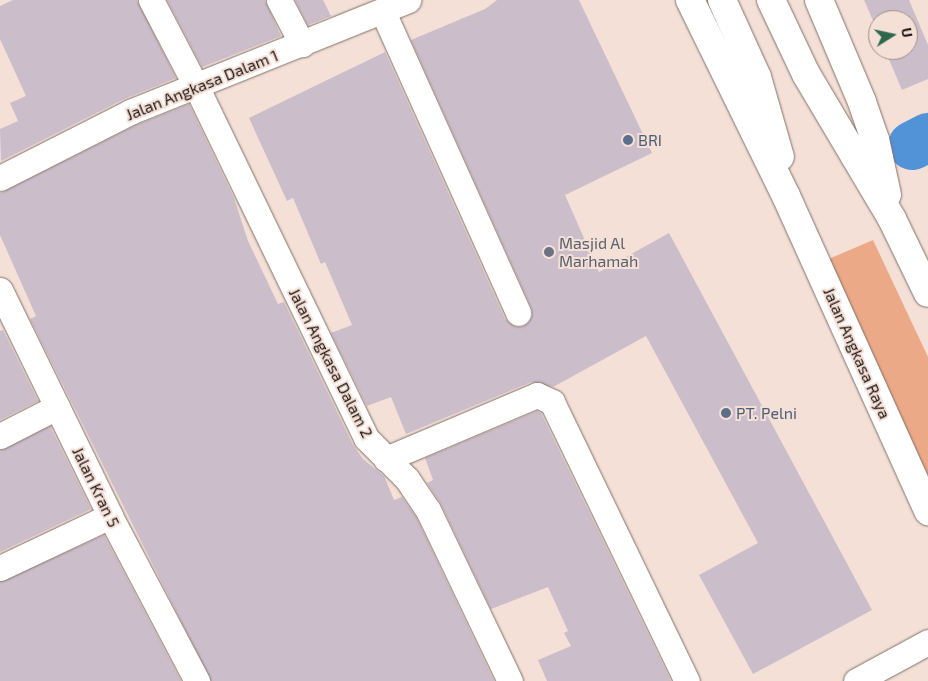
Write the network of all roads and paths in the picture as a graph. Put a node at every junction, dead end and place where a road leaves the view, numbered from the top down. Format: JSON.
{"nodes":[{"id":1,"x":151,"y":0,"type":"edge"},
{"id":2,"x":279,"y":0,"type":"edge"},
{"id":3,"x":408,"y":0,"type":"edge"},
{"id":4,"x":690,"y":0,"type":"edge"},
{"id":5,"x":722,"y":0,"type":"edge"},
{"id":6,"x":771,"y":0,"type":"edge"},
{"id":7,"x":819,"y":0,"type":"edge"},
{"id":8,"x":383,"y":12,"type":"junction"},
{"id":9,"x":302,"y":44,"type":"junction"},
{"id":10,"x":196,"y":86,"type":"junction"},
{"id":11,"x":0,"y":178,"type":"edge"},
{"id":12,"x":786,"y":196,"type":"junction"},
{"id":13,"x":892,"y":219,"type":"junction"},
{"id":14,"x":0,"y":290,"type":"edge"},
{"id":15,"x":928,"y":293,"type":"edge"},
{"id":16,"x":518,"y":313,"type":"dead end"},
{"id":17,"x":57,"y":407,"type":"junction"},
{"id":18,"x":0,"y":436,"type":"edge"},
{"id":19,"x":386,"y":459,"type":"junction"},
{"id":20,"x":928,"y":511,"type":"edge"},
{"id":21,"x":110,"y":516,"type":"junction"},
{"id":22,"x":0,"y":568,"type":"edge"},
{"id":23,"x":928,"y":642,"type":"edge"},
{"id":24,"x":197,"y":681,"type":"edge"},
{"id":25,"x":510,"y":681,"type":"edge"},
{"id":26,"x":687,"y":681,"type":"edge"},
{"id":27,"x":856,"y":681,"type":"edge"}],
"edges":[{"from":1,"to":10,"type":"street","name":"Jalan Angkasa Dalam 2"},
{"from":2,"to":9,"type":"street"},
{"from":3,"to":8,"type":"street","name":"Jalan Angkasa Dalam 1"},
{"from":4,"to":12,"type":"main road","name":"Jalan Angkasa Raya"},
{"from":5,"to":12,"type":"main road","name":"Jalan Angkasa Raya"},
{"from":6,"to":13,"type":"main road"},
{"from":7,"to":13,"type":"main road"},
{"from":8,"to":9,"type":"street","name":"Jalan Angkasa Dalam 1"},
{"from":8,"to":16,"type":"street"},
{"from":9,"to":10,"type":"street","name":"Jalan Angkasa Dalam 1"},
{"from":10,"to":11,"type":"street","name":"Jalan Angkasa Dalam 1"},
{"from":10,"to":19,"type":"street","name":"Jalan Angkasa Dalam 2"},
{"from":12,"to":20,"type":"main road","name":"Jalan Angkasa Raya"},
{"from":13,"to":15,"type":"main road"},
{"from":14,"to":17,"type":"street","name":"Jalan Kran 5"},
{"from":17,"to":18,"type":"street"},
{"from":17,"to":21,"type":"street","name":"Jalan Kran 5"},
{"from":19,"to":25,"type":"street","name":"Jalan Angkasa Dalam 2"},
{"from":19,"to":26,"type":"street"},
{"from":21,"to":22,"type":"street"},
{"from":21,"to":24,"type":"street","name":"Jalan Kran 5"},
{"from":23,"to":27,"type":"street"}]}
